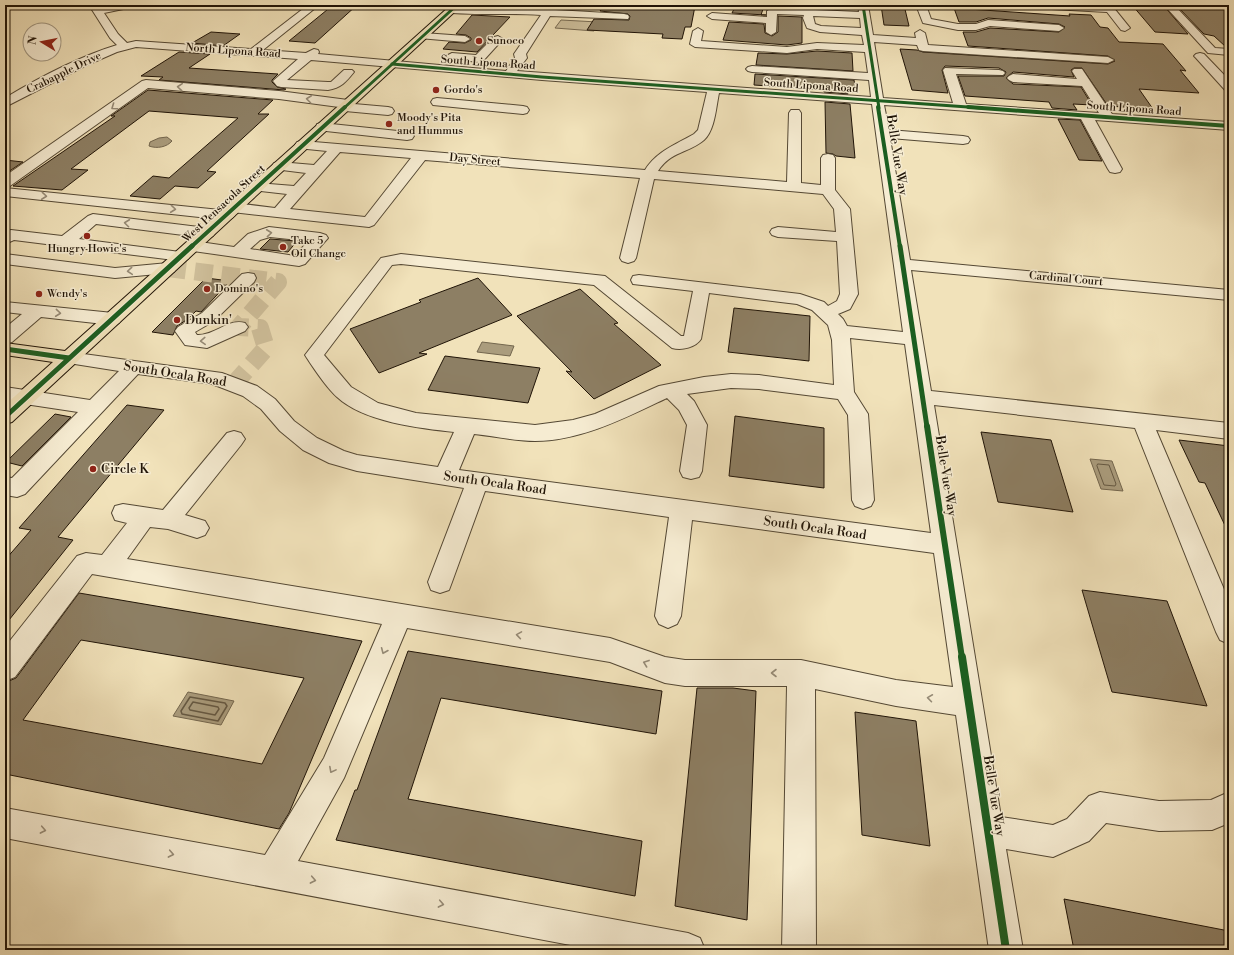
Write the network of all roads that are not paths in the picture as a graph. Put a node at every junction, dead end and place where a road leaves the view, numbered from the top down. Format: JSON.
{"nodes":[{"id":1,"x":130,"y":5,"type":"edge"},
{"id":2,"x":314,"y":5,"type":"edge"},
{"id":3,"x":629,"y":5,"type":"edge"},
{"id":4,"x":921,"y":5,"type":"edge"},
{"id":5,"x":1033,"y":5,"type":"edge"},
{"id":6,"x":1169,"y":5,"type":"edge"},
{"id":7,"x":715,"y":6,"type":"dead end"},
{"id":8,"x":454,"y":7,"type":"edge"},
{"id":9,"x":96,"y":8,"type":"edge"},
{"id":10,"x":506,"y":8,"type":"edge"},
{"id":11,"x":564,"y":9,"type":"edge"},
{"id":12,"x":812,"y":9,"type":"edge"},
{"id":13,"x":547,"y":13,"type":"junction"},
{"id":14,"x":712,"y":16,"type":"junction"},
{"id":15,"x":624,"y":17,"type":"junction"},
{"id":16,"x":772,"y":20,"type":"junction"},
{"id":17,"x":495,"y":21,"type":"dead end"},
{"id":18,"x":618,"y":28,"type":"dead end"},
{"id":19,"x":866,"y":28,"type":"edge"},
{"id":20,"x":1059,"y":28,"type":"dead end"},
{"id":21,"x":1125,"y":28,"type":"dead end"},
{"id":22,"x":771,"y":32,"type":"dead end"},
{"id":23,"x":423,"y":36,"type":"junction"},
{"id":24,"x":446,"y":38,"type":"junction"},
{"id":25,"x":498,"y":39,"type":"dead end"},
{"id":26,"x":124,"y":46,"type":"junction"},
{"id":27,"x":252,"y":52,"type":"junction"},
{"id":28,"x":405,"y":52,"type":"junction"},
{"id":29,"x":990,"y":52,"type":"junction"},
{"id":30,"x":1229,"y":52,"type":"edge"},
{"id":31,"x":418,"y":53,"type":"dead end"},
{"id":32,"x":279,"y":54,"type":"junction"},
{"id":33,"x":442,"y":54,"type":"junction"},
{"id":34,"x":308,"y":56,"type":"junction"},
{"id":35,"x":1200,"y":56,"type":"dead end"},
{"id":36,"x":1070,"y":58,"type":"junction"},
{"id":37,"x":1108,"y":60,"type":"dead end"},
{"id":38,"x":392,"y":64,"type":"junction"},
{"id":39,"x":511,"y":65,"type":"junction"},
{"id":40,"x":270,"y":66,"type":"dead end"},
{"id":41,"x":294,"y":68,"type":"junction"},
{"id":42,"x":310,"y":69,"type":"dead end"},
{"id":43,"x":437,"y":69,"type":"junction"},
{"id":44,"x":752,"y":69,"type":"dead end"},
{"id":45,"x":464,"y":71,"type":"junction"},
{"id":46,"x":783,"y":71,"type":"junction"},
{"id":47,"x":999,"y":73,"type":"junction"},
{"id":48,"x":874,"y":78,"type":"junction"},
{"id":49,"x":455,"y":81,"type":"dead end"},
{"id":50,"x":372,"y":83,"type":"junction"},
{"id":51,"x":1086,"y":83,"type":"junction"},
{"id":52,"x":1229,"y":86,"type":"edge"},
{"id":53,"x":714,"y":89,"type":"junction"},
{"id":54,"x":446,"y":92,"type":"dead end"},
{"id":55,"x":782,"y":94,"type":"junction"},
{"id":56,"x":1010,"y":98,"type":"dead end"},
{"id":57,"x":878,"y":101,"type":"junction"},
{"id":58,"x":5,"y":103,"type":"edge"},
{"id":59,"x":346,"y":105,"type":"junction"},
{"id":60,"x":961,"y":107,"type":"junction"},
{"id":61,"x":523,"y":110,"type":"dead end"},
{"id":62,"x":388,"y":111,"type":"dead end"},
{"id":63,"x":1016,"y":111,"type":"junction"},
{"id":64,"x":795,"y":113,"type":"dead end"},
{"id":65,"x":1086,"y":116,"type":"junction"},
{"id":66,"x":1108,"y":117,"type":"junction"},
{"id":67,"x":1222,"y":125,"type":"edge"},
{"id":68,"x":322,"y":127,"type":"junction"},
{"id":69,"x":365,"y":132,"type":"junction"},
{"id":70,"x":883,"y":134,"type":"junction"},
{"id":71,"x":963,"y":140,"type":"dead end"},
{"id":72,"x":1229,"y":141,"type":"edge"},
{"id":73,"x":302,"y":145,"type":"junction"},
{"id":74,"x":343,"y":149,"type":"junction"},
{"id":75,"x":383,"y":152,"type":"junction"},
{"id":76,"x":828,"y":158,"type":"dead end"},
{"id":77,"x":328,"y":159,"type":"junction"},
{"id":78,"x":417,"y":160,"type":"junction"},
{"id":79,"x":279,"y":166,"type":"junction"},
{"id":80,"x":1115,"y":169,"type":"dead end"},
{"id":81,"x":317,"y":170,"type":"junction"},
{"id":82,"x":648,"y":176,"type":"junction"},
{"id":83,"x":5,"y":183,"type":"edge"},
{"id":84,"x":258,"y":187,"type":"junction"},
{"id":85,"x":794,"y":187,"type":"junction"},
{"id":86,"x":828,"y":190,"type":"junction"},
{"id":87,"x":298,"y":191,"type":"junction"},
{"id":88,"x":5,"y":192,"type":"edge"},
{"id":89,"x":231,"y":212,"type":"junction"},
{"id":90,"x":278,"y":212,"type":"junction"},
{"id":91,"x":778,"y":232,"type":"dead end"},
{"id":92,"x":207,"y":233,"type":"junction"},
{"id":93,"x":7,"y":236,"type":"edge"},
{"id":94,"x":845,"y":237,"type":"junction"},
{"id":95,"x":66,"y":241,"type":"junction"},
{"id":96,"x":187,"y":251,"type":"junction"},
{"id":97,"x":237,"y":253,"type":"junction"},
{"id":98,"x":628,"y":258,"type":"dead end"},
{"id":99,"x":8,"y":262,"type":"edge"},
{"id":100,"x":902,"y":264,"type":"junction"},
{"id":101,"x":168,"y":268,"type":"junction"},
{"id":102,"x":248,"y":278,"type":"dead end"},
{"id":103,"x":639,"y":280,"type":"dead end"},
{"id":104,"x":702,"y":287,"type":"junction"},
{"id":105,"x":1229,"y":295,"type":"edge"},
{"id":106,"x":5,"y":308,"type":"edge"},
{"id":107,"x":37,"y":311,"type":"junction"},
{"id":108,"x":826,"y":312,"type":"junction"},
{"id":109,"x":112,"y":319,"type":"junction"},
{"id":110,"x":239,"y":327,"type":"dead end"},
{"id":111,"x":839,"y":331,"type":"junction"},
{"id":112,"x":5,"y":338,"type":"edge"},
{"id":113,"x":914,"y":339,"type":"junction"},
{"id":114,"x":5,"y":349,"type":"edge"},
{"id":115,"x":70,"y":358,"type":"junction"},
{"id":116,"x":134,"y":367,"type":"junction"},
{"id":117,"x":671,"y":390,"type":"junction"},
{"id":118,"x":844,"y":393,"type":"junction"},
{"id":119,"x":5,"y":394,"type":"edge"},
{"id":120,"x":27,"y":397,"type":"junction"},
{"id":121,"x":922,"y":397,"type":"junction"},
{"id":122,"x":95,"y":408,"type":"junction"},
{"id":123,"x":5,"y":417,"type":"edge"},
{"id":124,"x":1142,"y":421,"type":"junction"},
{"id":125,"x":467,"y":426,"type":"junction"},
{"id":126,"x":1229,"y":431,"type":"edge"},
{"id":127,"x":234,"y":439,"type":"dead end"},
{"id":128,"x":691,"y":471,"type":"dead end"},
{"id":129,"x":445,"y":477,"type":"junction"},
{"id":130,"x":478,"y":481,"type":"junction"},
{"id":131,"x":5,"y":486,"type":"edge"},
{"id":132,"x":863,"y":500,"type":"dead end"},
{"id":133,"x":682,"y":509,"type":"junction"},
{"id":134,"x":168,"y":520,"type":"junction"},
{"id":135,"x":197,"y":528,"type":"dead end"},
{"id":136,"x":945,"y":545,"type":"junction"},
{"id":137,"x":108,"y":566,"type":"junction"},
{"id":138,"x":440,"y":582,"type":"dead end"},
{"id":139,"x":399,"y":615,"type":"junction"},
{"id":140,"x":668,"y":616,"type":"dead end"},
{"id":141,"x":1229,"y":632,"type":"edge"},
{"id":142,"x":5,"y":668,"type":"edge"},
{"id":143,"x":801,"y":673,"type":"junction"},
{"id":144,"x":968,"y":703,"type":"junction"},
{"id":145,"x":1229,"y":807,"type":"edge"},
{"id":146,"x":5,"y":823,"type":"edge"},
{"id":147,"x":988,"y":830,"type":"junction"},
{"id":148,"x":273,"y":873,"type":"junction"},
{"id":149,"x":688,"y":950,"type":"edge"},
{"id":150,"x":799,"y":950,"type":"edge"},
{"id":151,"x":1006,"y":950,"type":"edge"}],
"edges":[{"from":1,"to":9,"type":"street"},
{"from":2,"to":27,"type":"street"},
{"from":3,"to":15,"type":"street"},
{"from":4,"to":20,"type":"street"},
{"from":5,"to":21,"type":"street"},
{"from":6,"to":30,"type":"street"},
{"from":7,"to":14,"type":"street"},
{"from":8,"to":10,"type":"street"},
{"from":8,"to":23,"type":"main road","name":"West Pensacola Street"},
{"from":9,"to":26,"type":"street"},
{"from":10,"to":13,"type":"street"},
{"from":10,"to":17,"type":"street"},
{"from":11,"to":13,"type":"street"},
{"from":11,"to":15,"type":"street"},
{"from":12,"to":16,"type":"street"},
{"from":12,"to":19,"type":"street"},
{"from":12,"to":19,"type":"street"},
{"from":13,"to":39,"type":"street"},
{"from":14,"to":16,"type":"street"},
{"from":14,"to":19,"type":"street"},
{"from":15,"to":18,"type":"street"},
{"from":16,"to":22,"type":"street"},
{"from":19,"to":29,"type":"street"},
{"from":19,"to":48,"type":"street","name":"Belle Vue Way"},
{"from":23,"to":24,"type":"street"},
{"from":23,"to":28,"type":"main road","name":"West Pensacola Street"},
{"from":24,"to":33,"type":"street"},
{"from":24,"to":33,"type":"street"},
{"from":25,"to":33,"type":"street"},
{"from":26,"to":27,"type":"street","name":"North Lipona Road"},
{"from":26,"to":58,"type":"street","name":"Crabapple Drive"},
{"from":27,"to":32,"type":"street","name":"North Lipona Road"},
{"from":28,"to":31,"type":"street"},
{"from":28,"to":38,"type":"main road","name":"West Pensacola Street"},
{"from":29,"to":36,"type":"street"},
{"from":29,"to":47,"type":"street"},
{"from":32,"to":34,"type":"street"},
{"from":32,"to":40,"type":"street"},
{"from":33,"to":43,"type":"street"},
{"from":34,"to":38,"type":"street"},
{"from":34,"to":41,"type":"street"},
{"from":35,"to":52,"type":"street"},
{"from":36,"to":37,"type":"street"},
{"from":36,"to":51,"type":"street"},
{"from":38,"to":43,"type":"street","name":"South Lipona Road"},
{"from":38,"to":50,"type":"main road","name":"West Pensacola Street"},
{"from":39,"to":45,"type":"street","name":"South Lipona Road"},
{"from":39,"to":53,"type":"street","name":"South Lipona Road"},
{"from":41,"to":42,"type":"street"},
{"from":41,"to":50,"type":"street"},
{"from":43,"to":45,"type":"street","name":"South Lipona Road"},
{"from":44,"to":46,"type":"street"},
{"from":45,"to":49,"type":"street"},
{"from":46,"to":48,"type":"street"},
{"from":46,"to":55,"type":"street"},
{"from":47,"to":51,"type":"street"},
{"from":47,"to":60,"type":"street"},
{"from":48,"to":57,"type":"street","name":"Belle Vue Way"},
{"from":50,"to":59,"type":"main road","name":"West Pensacola Street"},
{"from":51,"to":66,"type":"street"},
{"from":53,"to":55,"type":"street","name":"South Lipona Road"},
{"from":53,"to":82,"type":"street"},
{"from":54,"to":61,"type":"street"},
{"from":55,"to":57,"type":"street","name":"South Lipona Road"},
{"from":56,"to":63,"type":"street"},
{"from":57,"to":60,"type":"street","name":"South Lipona Road"},
{"from":57,"to":70,"type":"street","name":"Belle Vue Way"},
{"from":59,"to":62,"type":"street"},
{"from":59,"to":68,"type":"main road","name":"West Pensacola Street"},
{"from":59,"to":83,"type":"street","one_way":true},
{"from":60,"to":63,"type":"street","name":"South Lipona Road"},
{"from":63,"to":65,"type":"street","name":"South Lipona Road"},
{"from":64,"to":85,"type":"street"},
{"from":65,"to":66,"type":"street","name":"South Lipona Road"},
{"from":65,"to":80,"type":"street"},
{"from":66,"to":67,"type":"street","name":"South Lipona Road"},
{"from":67,"to":72,"type":"street"},
{"from":68,"to":69,"type":"street"},
{"from":68,"to":73,"type":"main road","name":"West Pensacola Street"},
{"from":69,"to":74,"type":"street"},
{"from":69,"to":75,"type":"street"},
{"from":70,"to":71,"type":"street"},
{"from":70,"to":100,"type":"street","name":"Belle Vue Way"},
{"from":73,"to":74,"type":"street","name":"Day Street"},
{"from":73,"to":79,"type":"main road","name":"West Pensacola Street"},
{"from":74,"to":75,"type":"street","name":"Day Street"},
{"from":74,"to":77,"type":"street"},
{"from":75,"to":78,"type":"street","name":"Day Street"},
{"from":76,"to":86,"type":"street"},
{"from":77,"to":78,"type":"street"},
{"from":77,"to":81,"type":"street"},
{"from":78,"to":82,"type":"street","name":"Day Street"},
{"from":78,"to":90,"type":"street"},
{"from":79,"to":81,"type":"street"},
{"from":79,"to":84,"type":"main road","name":"West Pensacola Street"},
{"from":81,"to":87,"type":"street"},
{"from":82,"to":85,"type":"street","name":"Day Street"},
{"from":82,"to":98,"type":"street"},
{"from":84,"to":87,"type":"street"},
{"from":84,"to":89,"type":"main road","name":"West Pensacola Street"},
{"from":85,"to":86,"type":"street","name":"Day Street"},
{"from":86,"to":94,"type":"street"},
{"from":87,"to":90,"type":"street"},
{"from":88,"to":89,"type":"street","one_way":true},
{"from":89,"to":90,"type":"street"},
{"from":89,"to":92,"type":"main road","name":"West Pensacola Street"},
{"from":91,"to":94,"type":"street"},
{"from":92,"to":95,"type":"street","one_way":true},
{"from":92,"to":96,"type":"main road","name":"West Pensacola Street"},
{"from":93,"to":95,"type":"street"},
{"from":94,"to":108,"type":"street"},
{"from":95,"to":96,"type":"street"},
{"from":96,"to":97,"type":"street"},
{"from":96,"to":101,"type":"main road","name":"West Pensacola Street"},
{"from":97,"to":97,"type":"street","one_way":true},
{"from":101,"to":99,"type":"street","one_way":true},
{"from":100,"to":105,"type":"street","name":"Cardinal Court"},
{"from":100,"to":113,"type":"street","name":"Belle Vue Way"},
{"from":101,"to":109,"type":"main road","name":"West Pensacola Street"},
{"from":110,"to":102,"type":"street","one_way":true},
{"from":103,"to":104,"type":"street"},
{"from":104,"to":108,"type":"street"},
{"from":104,"to":125,"type":"street"},
{"from":106,"to":107,"type":"street"},
{"from":107,"to":109,"type":"street","one_way":true},
{"from":107,"to":112,"type":"street"},
{"from":108,"to":111,"type":"street"},
{"from":109,"to":115,"type":"main road","name":"West Pensacola Street"},
{"from":111,"to":113,"type":"street"},
{"from":111,"to":118,"type":"street"},
{"from":113,"to":121,"type":"street","name":"Belle Vue Way"},
{"from":114,"to":115,"type":"main road"},
{"from":115,"to":116,"type":"street","name":"South Ocala Road"},
{"from":115,"to":120,"type":"main road","name":"West Pensacola Street"},
{"from":116,"to":122,"type":"street"},
{"from":116,"to":129,"type":"street","name":"South Ocala Road"},
{"from":117,"to":118,"type":"street"},
{"from":117,"to":125,"type":"street"},
{"from":117,"to":128,"type":"street"},
{"from":118,"to":132,"type":"street"},
{"from":119,"to":120,"type":"street"},
{"from":120,"to":122,"type":"street"},
{"from":120,"to":123,"type":"main road","name":"West Pensacola Street"},
{"from":121,"to":124,"type":"street"},
{"from":121,"to":136,"type":"street","name":"Belle Vue Way"},
{"from":122,"to":131,"type":"street"},
{"from":124,"to":126,"type":"street"},
{"from":124,"to":141,"type":"street"},
{"from":125,"to":129,"type":"street"},
{"from":127,"to":134,"type":"street"},
{"from":129,"to":130,"type":"street","name":"South Ocala Road"},
{"from":130,"to":133,"type":"street","name":"South Ocala Road"},
{"from":130,"to":138,"type":"street"},
{"from":133,"to":136,"type":"street","name":"South Ocala Road"},
{"from":133,"to":140,"type":"street"},
{"from":134,"to":135,"type":"street"},
{"from":134,"to":137,"type":"street"},
{"from":136,"to":144,"type":"street","name":"Belle Vue Way"},
{"from":137,"to":139,"type":"street"},
{"from":137,"to":142,"type":"street"},
{"from":143,"to":139,"type":"street","one_way":true},
{"from":139,"to":148,"type":"street","one_way":true},
{"from":144,"to":143,"type":"street","one_way":true},
{"from":143,"to":150,"type":"street"},
{"from":144,"to":147,"type":"street","name":"Belle Vue Way"},
{"from":145,"to":147,"type":"street"},
{"from":146,"to":148,"type":"street","one_way":true},
{"from":147,"to":151,"type":"street","name":"Belle Vue Way"},
{"from":148,"to":149,"type":"street","one_way":true}]}
